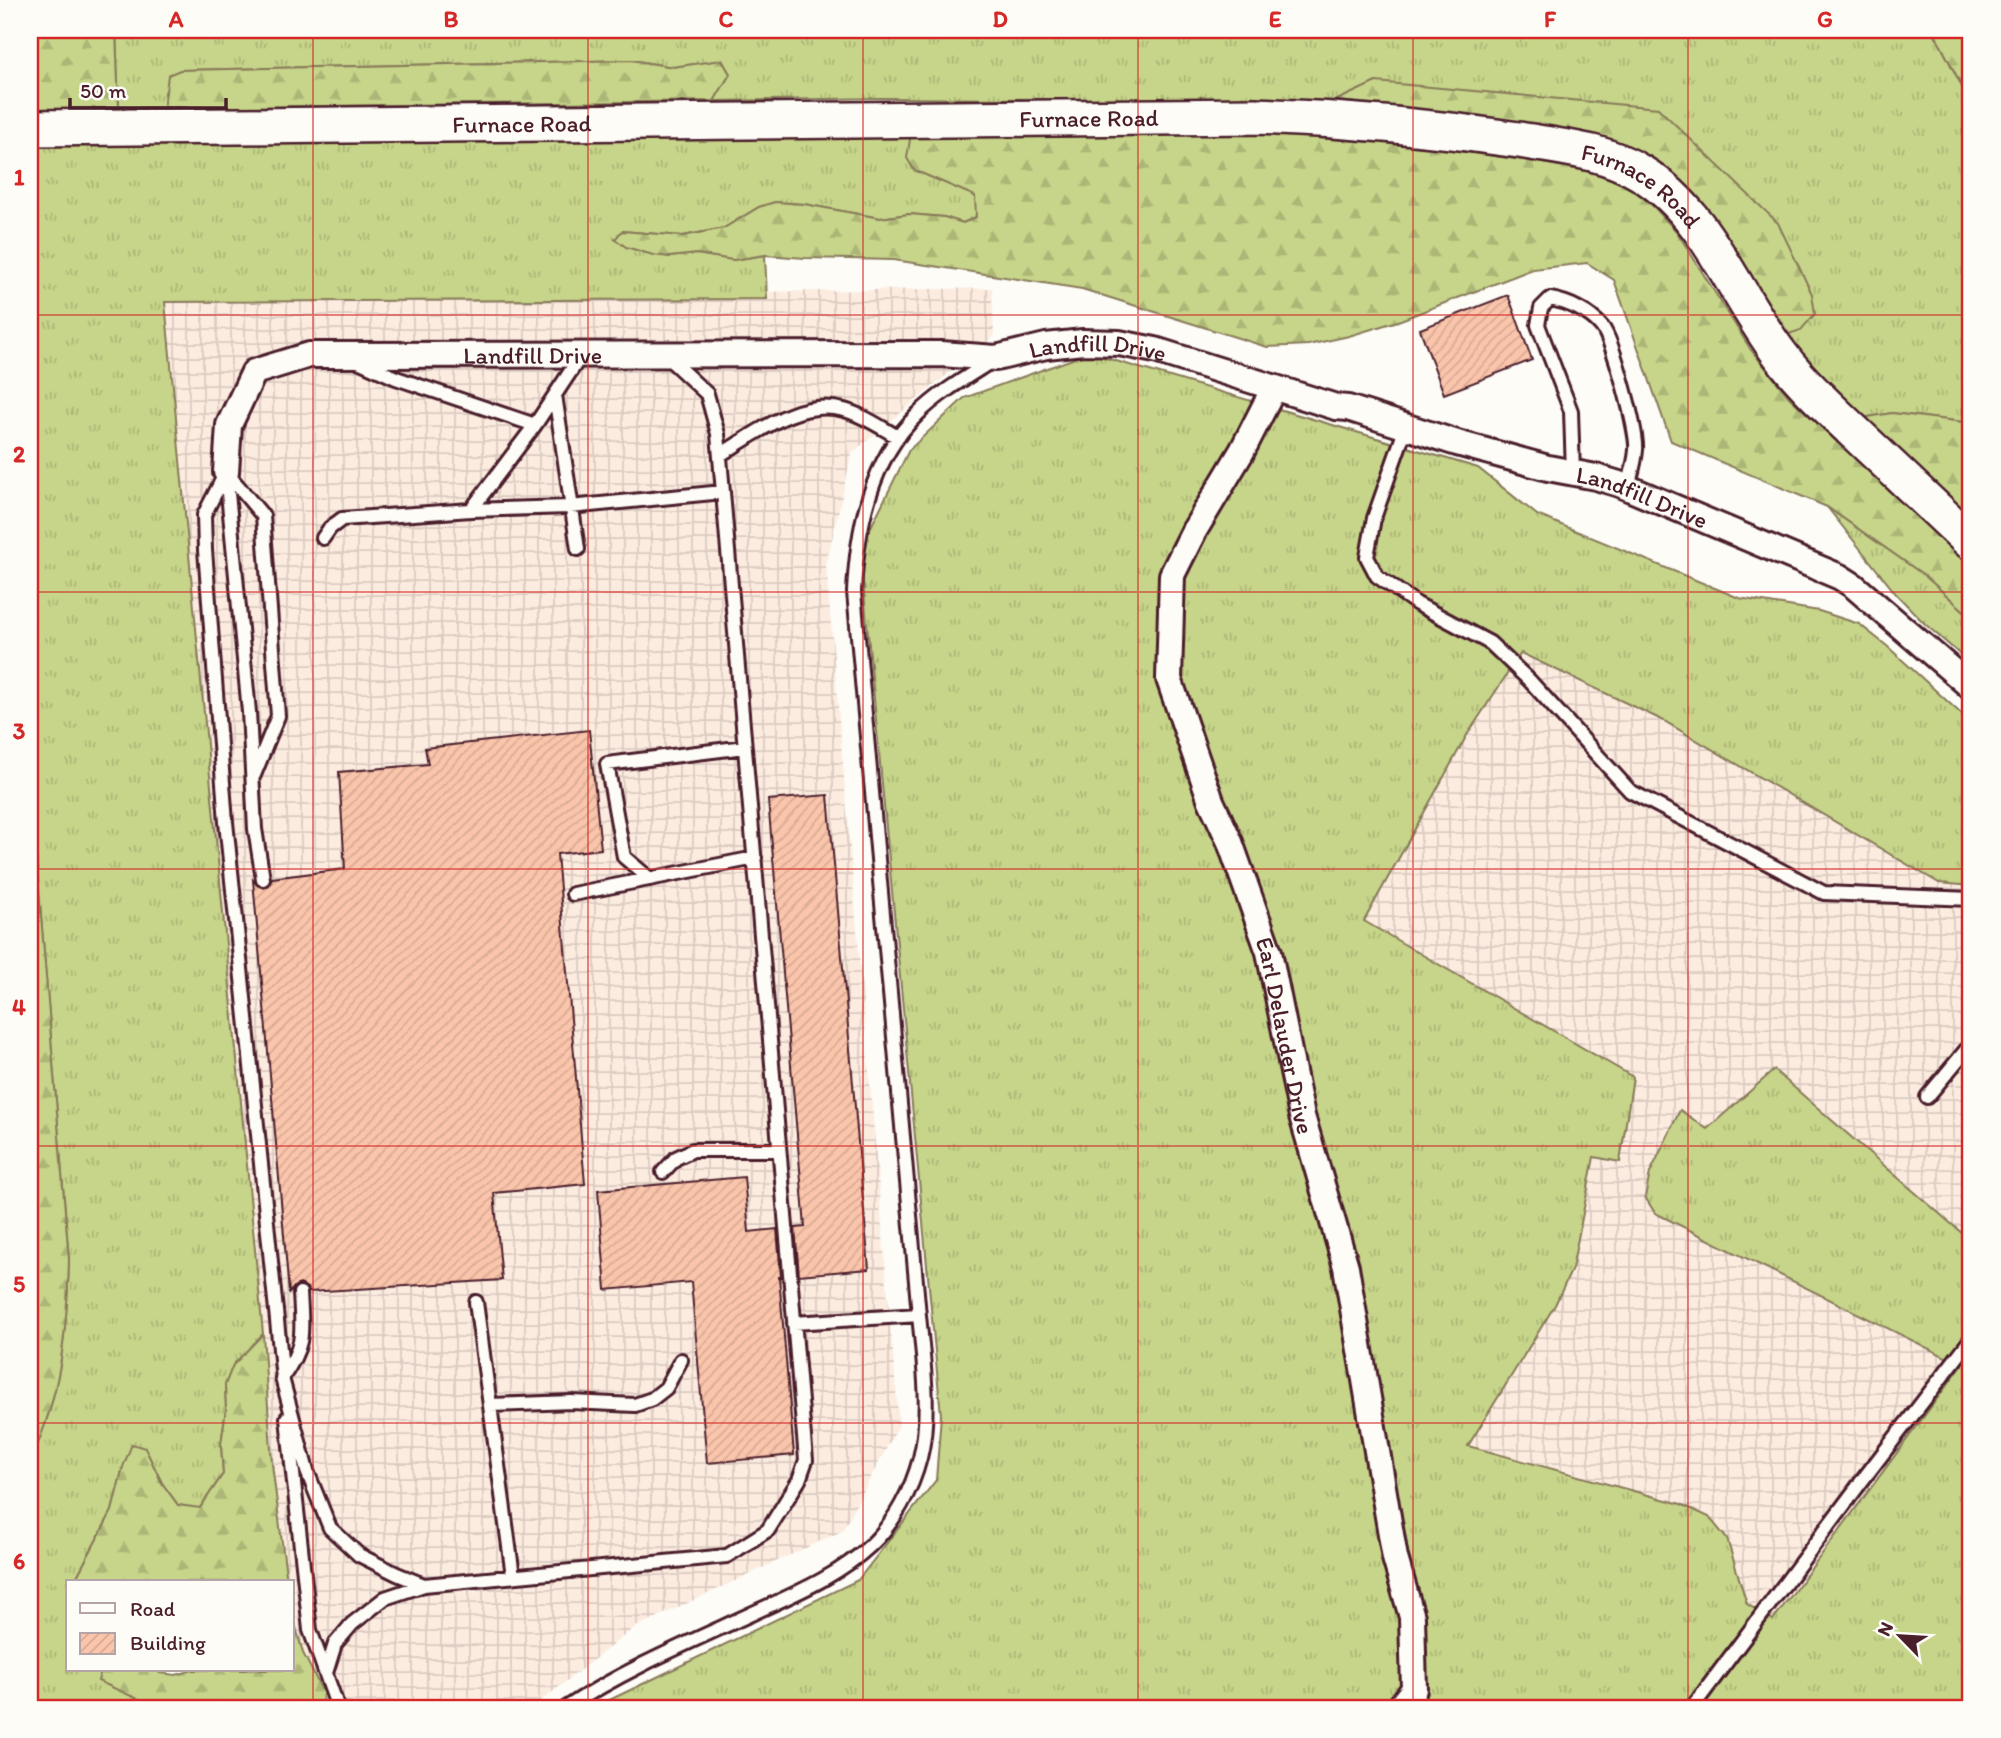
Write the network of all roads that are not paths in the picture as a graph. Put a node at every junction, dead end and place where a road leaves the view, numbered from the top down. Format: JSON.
{"nodes":[{"id":1,"x":30,"y":128,"type":"edge"},
{"id":2,"x":582,"y":353,"type":"junction"},
{"id":3,"x":663,"y":354,"type":"junction"},
{"id":4,"x":342,"y":355,"type":"junction"},
{"id":5,"x":996,"y":358,"type":"junction"},
{"id":6,"x":1274,"y":388,"type":"junction"},
{"id":7,"x":555,"y":395,"type":"junction"},
{"id":8,"x":535,"y":425,"type":"junction"},
{"id":9,"x":1406,"y":427,"type":"junction"},
{"id":10,"x":898,"y":437,"type":"junction"},
{"id":11,"x":720,"y":455,"type":"junction"},
{"id":12,"x":226,"y":472,"type":"junction"},
{"id":13,"x":1573,"y":472,"type":"junction"},
{"id":14,"x":1628,"y":487,"type":"junction"},
{"id":15,"x":723,"y":492,"type":"junction"},
{"id":16,"x":570,"y":508,"type":"junction"},
{"id":17,"x":471,"y":510,"type":"junction"},
{"id":18,"x":323,"y":538,"type":"dead end"},
{"id":19,"x":1971,"y":542,"type":"edge"},
{"id":20,"x":578,"y":550,"type":"dead end"},
{"id":21,"x":1971,"y":687,"type":"edge"},
{"id":22,"x":745,"y":747,"type":"junction"},
{"id":23,"x":253,"y":779,"type":"junction"},
{"id":24,"x":755,"y":858,"type":"junction"},
{"id":25,"x":263,"y":879,"type":"dead end"},
{"id":26,"x":650,"y":879,"type":"junction"},
{"id":27,"x":573,"y":894,"type":"dead end"},
{"id":28,"x":1971,"y":899,"type":"edge"},
{"id":29,"x":1971,"y":1044,"type":"edge"},
{"id":30,"x":1927,"y":1097,"type":"dead end"},
{"id":31,"x":779,"y":1150,"type":"junction"},
{"id":32,"x":663,"y":1172,"type":"dead end"},
{"id":33,"x":300,"y":1293,"type":"dead end"},
{"id":34,"x":476,"y":1303,"type":"dead end"},
{"id":35,"x":919,"y":1315,"type":"junction"},
{"id":36,"x":794,"y":1323,"type":"junction"},
{"id":37,"x":1971,"y":1339,"type":"edge"},
{"id":38,"x":681,"y":1360,"type":"dead end"},
{"id":39,"x":282,"y":1378,"type":"junction"},
{"id":40,"x":490,"y":1405,"type":"junction"},
{"id":41,"x":513,"y":1576,"type":"junction"},
{"id":42,"x":424,"y":1584,"type":"junction"},
{"id":43,"x":326,"y":1672,"type":"junction"},
{"id":44,"x":1412,"y":1702,"type":"edge"},
{"id":45,"x":338,"y":1708,"type":"edge"},
{"id":46,"x":566,"y":1708,"type":"edge"},
{"id":47,"x":1692,"y":1708,"type":"edge"}],
"edges":[{"from":1,"to":19,"type":"main road","name":"Furnace Road"},
{"from":2,"to":3,"type":"street","name":"Landfill Drive"},
{"from":2,"to":4,"type":"street","name":"Landfill Drive"},
{"from":2,"to":7,"type":"lane"},
{"from":3,"to":5,"type":"street","name":"Landfill Drive"},
{"from":3,"to":11,"type":"lane"},
{"from":4,"to":8,"type":"lane"},
{"from":4,"to":12,"type":"street","name":"Landfill Drive"},
{"from":5,"to":6,"type":"street","name":"Landfill Drive"},
{"from":5,"to":10,"type":"lane"},
{"from":6,"to":9,"type":"street","name":"Landfill Drive"},
{"from":6,"to":44,"type":"street","name":"Earl Delauder Drive"},
{"from":7,"to":8,"type":"lane"},
{"from":7,"to":16,"type":"lane"},
{"from":8,"to":17,"type":"lane"},
{"from":9,"to":13,"type":"street","name":"Landfill Drive"},
{"from":9,"to":28,"type":"lane"},
{"from":10,"to":11,"type":"lane"},
{"from":10,"to":35,"type":"lane"},
{"from":11,"to":15,"type":"lane"},
{"from":12,"to":23,"type":"lane"},
{"from":12,"to":23,"type":"lane"},
{"from":12,"to":39,"type":"lane"},
{"from":13,"to":14,"type":"street","name":"Landfill Drive"},
{"from":13,"to":14,"type":"lane"},
{"from":14,"to":21,"type":"street","name":"Landfill Drive"},
{"from":15,"to":16,"type":"lane"},
{"from":15,"to":22,"type":"lane"},
{"from":16,"to":17,"type":"lane"},
{"from":16,"to":20,"type":"lane"},
{"from":17,"to":18,"type":"lane"},
{"from":22,"to":24,"type":"lane"},
{"from":22,"to":26,"type":"lane"},
{"from":23,"to":25,"type":"lane"},
{"from":24,"to":26,"type":"lane"},
{"from":24,"to":31,"type":"lane"},
{"from":26,"to":27,"type":"lane"},
{"from":29,"to":30,"type":"lane"},
{"from":31,"to":32,"type":"lane"},
{"from":31,"to":36,"type":"lane"},
{"from":33,"to":39,"type":"lane"},
{"from":34,"to":40,"type":"lane"},
{"from":35,"to":36,"type":"lane"},
{"from":35,"to":46,"type":"lane"},
{"from":36,"to":41,"type":"lane"},
{"from":37,"to":47,"type":"lane"},
{"from":38,"to":40,"type":"lane"},
{"from":39,"to":42,"type":"lane"},
{"from":39,"to":43,"type":"lane"},
{"from":40,"to":41,"type":"lane"},
{"from":41,"to":42,"type":"lane"},
{"from":42,"to":43,"type":"lane"},
{"from":43,"to":45,"type":"lane"}]}
